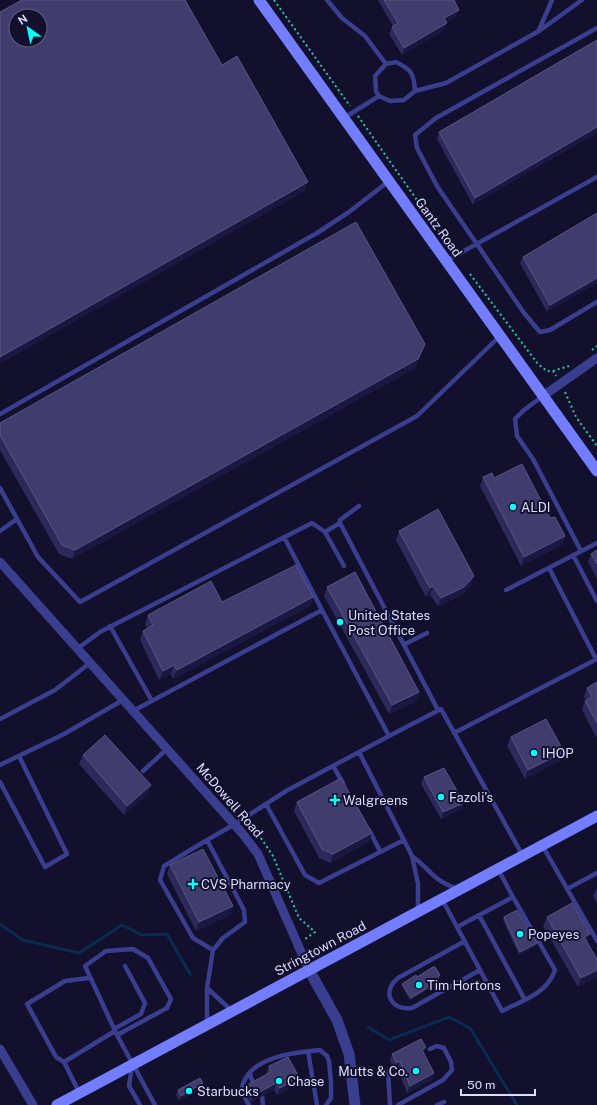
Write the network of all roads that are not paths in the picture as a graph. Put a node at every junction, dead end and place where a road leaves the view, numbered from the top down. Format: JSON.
{"nodes":[{"id":1,"x":259,"y":0,"type":"edge"},
{"id":2,"x":327,"y":0,"type":"edge"},
{"id":3,"x":552,"y":0,"type":"edge"},
{"id":4,"x":582,"y":0,"type":"edge"},
{"id":5,"x":597,"y":28,"type":"edge"},
{"id":6,"x":539,"y":31,"type":"junction"},
{"id":7,"x":386,"y":64,"type":"junction"},
{"id":8,"x":416,"y":91,"type":"junction"},
{"id":9,"x":379,"y":96,"type":"junction"},
{"id":10,"x":344,"y":118,"type":"junction"},
{"id":11,"x":597,"y":177,"type":"edge"},
{"id":12,"x":389,"y":181,"type":"junction"},
{"id":13,"x":477,"y":246,"type":"junction"},
{"id":14,"x":446,"y":262,"type":"junction"},
{"id":15,"x":597,"y":302,"type":"edge"},
{"id":16,"x":500,"y":336,"type":"junction"},
{"id":17,"x":597,"y":358,"type":"edge"},
{"id":18,"x":543,"y":396,"type":"junction"},
{"id":19,"x":0,"y":414,"type":"edge"},
{"id":20,"x":595,"y":465,"type":"edge"},
{"id":21,"x":0,"y":488,"type":"edge"},
{"id":22,"x":359,"y":506,"type":"dead end"},
{"id":23,"x":17,"y":519,"type":"junction"},
{"id":24,"x":340,"y":523,"type":"junction"},
{"id":25,"x":0,"y":531,"type":"edge"},
{"id":26,"x":324,"y":532,"type":"junction"},
{"id":27,"x":284,"y":537,"type":"junction"},
{"id":28,"x":597,"y":543,"type":"edge"},
{"id":29,"x":581,"y":551,"type":"junction"},
{"id":30,"x":573,"y":555,"type":"junction"},
{"id":31,"x":1,"y":564,"type":"edge"},
{"id":32,"x":344,"y":566,"type":"dead end"},
{"id":33,"x":549,"y":568,"type":"junction"},
{"id":34,"x":506,"y":590,"type":"dead end"},
{"id":35,"x":597,"y":602,"type":"edge"},
{"id":36,"x":322,"y":610,"type":"junction"},
{"id":37,"x":110,"y":626,"type":"junction"},
{"id":38,"x":427,"y":633,"type":"dead end"},
{"id":39,"x":405,"y":644,"type":"junction"},
{"id":40,"x":77,"y":649,"type":"junction"},
{"id":41,"x":597,"y":659,"type":"edge"},
{"id":42,"x":90,"y":663,"type":"junction"},
{"id":43,"x":123,"y":700,"type":"junction"},
{"id":44,"x":152,"y":701,"type":"junction"},
{"id":45,"x":438,"y":710,"type":"junction"},
{"id":46,"x":133,"y":711,"type":"junction"},
{"id":47,"x":0,"y":719,"type":"edge"},
{"id":48,"x":454,"y":732,"type":"junction"},
{"id":49,"x":389,"y":736,"type":"junction"},
{"id":50,"x":168,"y":749,"type":"junction"},
{"id":51,"x":359,"y":752,"type":"junction"},
{"id":52,"x":19,"y":756,"type":"junction"},
{"id":53,"x":0,"y":765,"type":"edge"},
{"id":54,"x":333,"y":766,"type":"junction"},
{"id":55,"x":143,"y":771,"type":"dead end"},
{"id":56,"x":0,"y":782,"type":"edge"},
{"id":57,"x":344,"y":786,"type":"edge"},
{"id":58,"x":266,"y":804,"type":"junction"},
{"id":59,"x":597,"y":816,"type":"edge"},
{"id":60,"x":235,"y":824,"type":"junction"},
{"id":61,"x":366,"y":825,"type":"edge"},
{"id":62,"x":207,"y":840,"type":"junction"},
{"id":63,"x":404,"y":840,"type":"junction"},
{"id":64,"x":542,"y":845,"type":"junction"},
{"id":65,"x":380,"y":851,"type":"junction"},
{"id":66,"x":412,"y":856,"type":"junction"},
{"id":67,"x":522,"y":856,"type":"junction"},
{"id":68,"x":498,"y":869,"type":"junction"},
{"id":69,"x":597,"y":873,"type":"edge"},
{"id":70,"x":567,"y":889,"type":"junction"},
{"id":71,"x":459,"y":890,"type":"junction"},
{"id":72,"x":513,"y":897,"type":"junction"},
{"id":73,"x":442,"y":898,"type":"junction"},
{"id":74,"x":418,"y":912,"type":"junction"},
{"id":75,"x":478,"y":915,"type":"junction"},
{"id":76,"x":457,"y":927,"type":"junction"},
{"id":77,"x":465,"y":941,"type":"junction"},
{"id":78,"x":597,"y":941,"type":"edge"},
{"id":79,"x":213,"y":950,"type":"junction"},
{"id":80,"x":124,"y":966,"type":"dead end"},
{"id":81,"x":309,"y":970,"type":"junction"},
{"id":82,"x":480,"y":970,"type":"junction"},
{"id":83,"x":90,"y":978,"type":"junction"},
{"id":84,"x":207,"y":988,"type":"junction"},
{"id":85,"x":525,"y":1000,"type":"junction"},
{"id":86,"x":232,"y":1011,"type":"junction"},
{"id":87,"x":206,"y":1024,"type":"junction"},
{"id":88,"x":115,"y":1032,"type":"junction"},
{"id":89,"x":0,"y":1049,"type":"edge"},
{"id":90,"x":430,"y":1049,"type":"dead end"},
{"id":91,"x":308,"y":1051,"type":"junction"},
{"id":92,"x":64,"y":1062,"type":"junction"},
{"id":93,"x":132,"y":1064,"type":"junction"},
{"id":94,"x":388,"y":1071,"type":"dead end"},
{"id":95,"x":250,"y":1072,"type":"junction"},
{"id":96,"x":256,"y":1086,"type":"edge"},
{"id":97,"x":79,"y":1092,"type":"junction"},
{"id":98,"x":262,"y":1096,"type":"edge"},
{"id":99,"x":444,"y":1102,"type":"dead end"},
{"id":100,"x":33,"y":1105,"type":"edge"},
{"id":101,"x":57,"y":1105,"type":"edge"},
{"id":102,"x":140,"y":1105,"type":"edge"},
{"id":103,"x":155,"y":1105,"type":"edge"},
{"id":104,"x":248,"y":1105,"type":"edge"},
{"id":105,"x":263,"y":1105,"type":"edge"},
{"id":106,"x":317,"y":1105,"type":"edge"},
{"id":107,"x":326,"y":1105,"type":"edge"},
{"id":108,"x":355,"y":1105,"type":"edge"},
{"id":109,"x":390,"y":1105,"type":"edge"},
{"id":110,"x":398,"y":1105,"type":"edge"},
{"id":111,"x":437,"y":1105,"type":"edge"}],
"edges":[{"from":1,"to":10,"type":"main road","name":"Gantz Road"},
{"from":2,"to":7,"type":"lane"},
{"from":3,"to":6,"type":"lane"},
{"from":4,"to":6,"type":"lane"},
{"from":5,"to":13,"type":"lane"},
{"from":6,"to":8,"type":"lane"},
{"from":7,"to":8,"type":"lane"},
{"from":7,"to":9,"type":"lane"},
{"from":8,"to":9,"type":"lane"},
{"from":9,"to":10,"type":"lane"},
{"from":10,"to":12,"type":"main road","name":"Gantz Road"},
{"from":11,"to":13,"type":"lane"},
{"from":12,"to":14,"type":"main road","name":"Gantz Road"},
{"from":12,"to":19,"type":"lane"},
{"from":13,"to":14,"type":"lane"},
{"from":13,"to":15,"type":"lane"},
{"from":14,"to":16,"type":"main road","name":"Gantz Road"},
{"from":16,"to":18,"type":"main road","name":"Gantz Road"},
{"from":16,"to":23,"type":"lane"},
{"from":17,"to":18,"type":"street"},
{"from":18,"to":20,"type":"main road","name":"Gantz Road"},
{"from":18,"to":29,"type":"lane"},
{"from":21,"to":23,"type":"lane"},
{"from":22,"to":24,"type":"lane"},
{"from":23,"to":25,"type":"lane"},
{"from":24,"to":26,"type":"lane"},
{"from":24,"to":39,"type":"lane"},
{"from":26,"to":27,"type":"lane"},
{"from":26,"to":32,"type":"lane"},
{"from":27,"to":36,"type":"lane"},
{"from":27,"to":37,"type":"lane"},
{"from":28,"to":29,"type":"lane"},
{"from":29,"to":30,"type":"lane"},
{"from":30,"to":33,"type":"lane"},
{"from":30,"to":35,"type":"lane"},
{"from":31,"to":40,"type":"street","name":"McDowell Road"},
{"from":33,"to":34,"type":"lane"},
{"from":33,"to":41,"type":"lane"},
{"from":36,"to":44,"type":"lane"},
{"from":36,"to":49,"type":"lane"},
{"from":37,"to":40,"type":"lane"},
{"from":37,"to":44,"type":"lane"},
{"from":38,"to":39,"type":"lane"},
{"from":39,"to":45,"type":"lane"},
{"from":40,"to":42,"type":"street","name":"McDowell Road"},
{"from":41,"to":48,"type":"lane"},
{"from":42,"to":43,"type":"street","name":"McDowell Road"},
{"from":42,"to":47,"type":"lane"},
{"from":43,"to":46,"type":"street","name":"McDowell Road"},
{"from":43,"to":52,"type":"lane"},
{"from":44,"to":46,"type":"lane"},
{"from":45,"to":48,"type":"lane"},
{"from":45,"to":49,"type":"lane"},
{"from":46,"to":50,"type":"street","name":"McDowell Road"},
{"from":48,"to":67,"type":"lane"},
{"from":49,"to":51,"type":"lane"},
{"from":50,"to":55,"type":"lane"},
{"from":50,"to":60,"type":"street","name":"McDowell Road"},
{"from":51,"to":54,"type":"lane"},
{"from":51,"to":63,"type":"lane"},
{"from":52,"to":53,"type":"lane"},
{"from":52,"to":56,"type":"lane"},
{"from":54,"to":57,"type":"lane"},
{"from":54,"to":58,"type":"lane"},
{"from":58,"to":60,"type":"lane"},
{"from":58,"to":65,"type":"lane"},
{"from":59,"to":64,"type":"main road","name":"Stringtown Road"},
{"from":60,"to":62,"type":"lane"},
{"from":60,"to":81,"type":"street","name":"McDowell Road"},
{"from":61,"to":65,"type":"lane"},
{"from":62,"to":79,"type":"lane"},
{"from":62,"to":79,"type":"lane"},
{"from":63,"to":65,"type":"lane"},
{"from":63,"to":66,"type":"lane"},
{"from":64,"to":67,"type":"main road","name":"Stringtown Road"},
{"from":64,"to":70,"type":"lane"},
{"from":66,"to":71,"type":"lane"},
{"from":66,"to":74,"type":"lane"},
{"from":67,"to":68,"type":"main road","name":"Stringtown Road"},
{"from":68,"to":71,"type":"main road","name":"Stringtown Road"},
{"from":68,"to":72,"type":"lane"},
{"from":69,"to":70,"type":"lane"},
{"from":70,"to":78,"type":"lane"},
{"from":71,"to":73,"type":"main road","name":"Stringtown Road"},
{"from":72,"to":75,"type":"lane"},
{"from":72,"to":85,"type":"lane"},
{"from":73,"to":74,"type":"main road","name":"Stringtown Road"},
{"from":73,"to":76,"type":"lane"},
{"from":74,"to":81,"type":"main road","name":"Stringtown Road"},
{"from":75,"to":76,"type":"lane"},
{"from":75,"to":85,"type":"lane"},
{"from":76,"to":77,"type":"lane"},
{"from":77,"to":82,"type":"lane"},
{"from":77,"to":82,"type":"lane"},
{"from":79,"to":84,"type":"lane"},
{"from":80,"to":88,"type":"lane"},
{"from":81,"to":86,"type":"main road","name":"Stringtown Road"},
{"from":81,"to":108,"type":"street","name":"McDowell Road"},
{"from":82,"to":85,"type":"lane"},
{"from":83,"to":88,"type":"lane"},
{"from":83,"to":88,"type":"lane"},
{"from":83,"to":92,"type":"lane"},
{"from":84,"to":86,"type":"lane"},
{"from":84,"to":87,"type":"lane"},
{"from":86,"to":87,"type":"main road","name":"Stringtown Road"},
{"from":87,"to":93,"type":"main road","name":"Stringtown Road"},
{"from":88,"to":92,"type":"lane"},
{"from":88,"to":93,"type":"lane"},
{"from":89,"to":100,"type":"street"},
{"from":90,"to":110,"type":"lane"},
{"from":91,"to":95,"type":"lane"},
{"from":91,"to":106,"type":"lane"},
{"from":91,"to":107,"type":"lane"},
{"from":92,"to":97,"type":"lane"},
{"from":93,"to":97,"type":"main road","name":"Stringtown Road"},
{"from":93,"to":102,"type":"lane"},
{"from":93,"to":103,"type":"lane"},
{"from":94,"to":109,"type":"lane"},
{"from":95,"to":96,"type":"lane"},
{"from":95,"to":104,"type":"lane"},
{"from":97,"to":101,"type":"main road","name":"Stringtown Road"},
{"from":98,"to":105,"type":"lane"},
{"from":99,"to":111,"type":"lane"}]}
